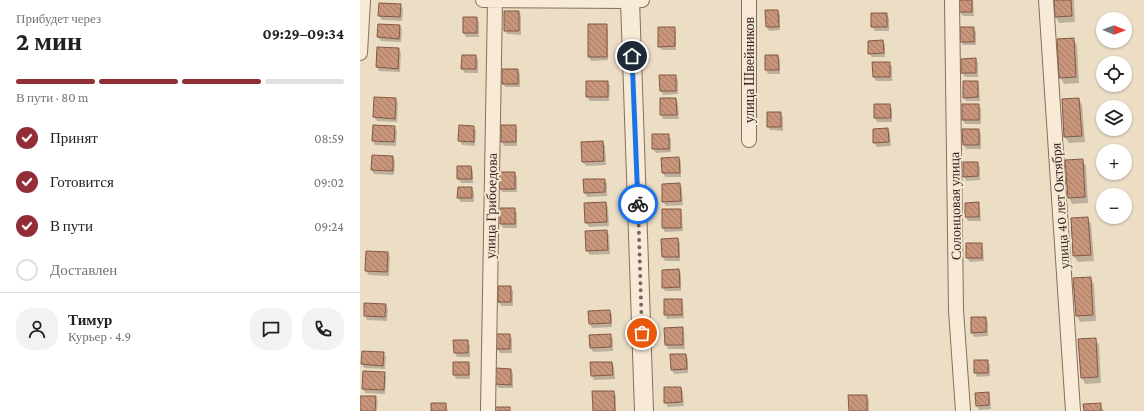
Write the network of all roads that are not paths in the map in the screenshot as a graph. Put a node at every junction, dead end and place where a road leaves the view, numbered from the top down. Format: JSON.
{"nodes":[{"id":1,"x":363,"y":0,"type":"edge"},
{"id":2,"x":634,"y":0,"type":"edge"},
{"id":3,"x":749,"y":0,"type":"edge"},
{"id":4,"x":952,"y":0,"type":"edge"},
{"id":5,"x":1046,"y":0,"type":"edge"},
{"id":6,"x":489,"y":1,"type":"edge"},
{"id":7,"x":360,"y":53,"type":"edge"},
{"id":8,"x":749,"y":140,"type":"dead end"},
{"id":9,"x":488,"y":411,"type":"edge"},
{"id":10,"x":644,"y":411,"type":"edge"},
{"id":11,"x":963,"y":411,"type":"edge"},
{"id":12,"x":1073,"y":411,"type":"edge"}],
"edges":[{"from":1,"to":7,"type":"street"},
{"from":2,"to":6,"type":"street"},
{"from":2,"to":10,"type":"street"},
{"from":3,"to":8,"type":"street","name":"улица Швейников"},
{"from":4,"to":11,"type":"street","name":"Солонцовая улица"},
{"from":5,"to":12,"type":"street","name":"улица 40 лет Октября"},
{"from":6,"to":9,"type":"street","name":"улица Грибоедова"}]}
